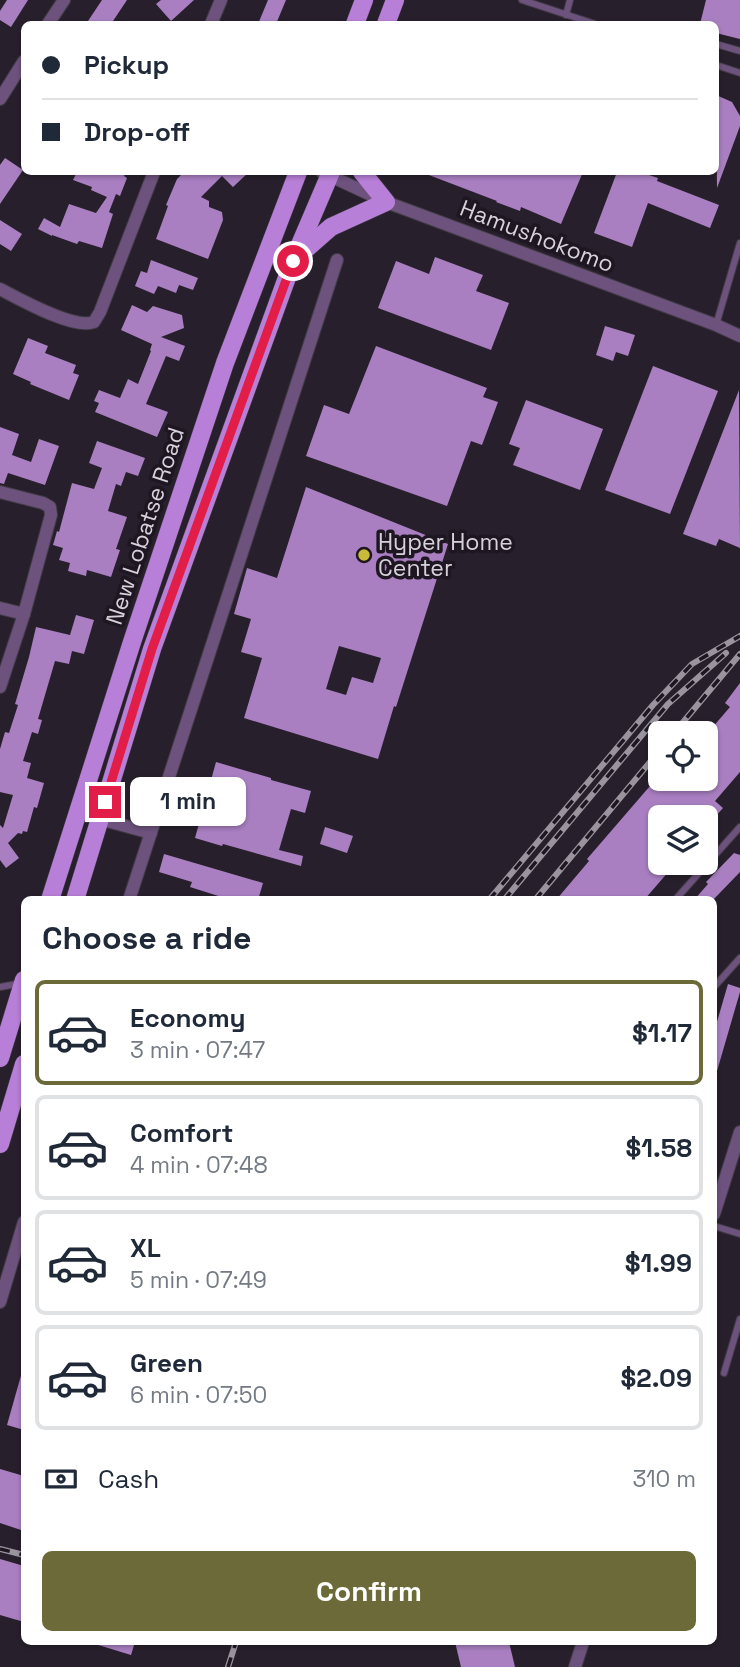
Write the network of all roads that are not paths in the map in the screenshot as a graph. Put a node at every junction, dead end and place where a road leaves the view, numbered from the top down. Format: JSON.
{"nodes":[{"id":1,"x":64,"y":0,"type":"edge"},
{"id":2,"x":221,"y":0,"type":"edge"},
{"id":3,"x":365,"y":0,"type":"edge"},
{"id":4,"x":395,"y":0,"type":"edge"},
{"id":5,"x":522,"y":0,"type":"edge"},
{"id":6,"x":570,"y":0,"type":"edge"},
{"id":7,"x":566,"y":15,"type":"junction"},
{"id":8,"x":50,"y":21,"type":"edge"},
{"id":9,"x":212,"y":21,"type":"edge"},
{"id":10,"x":356,"y":21,"type":"edge"},
{"id":11,"x":387,"y":21,"type":"edge"},
{"id":12,"x":585,"y":21,"type":"edge"},
{"id":13,"x":719,"y":45,"type":"edge"},
{"id":14,"x":740,"y":51,"type":"edge"},
{"id":15,"x":21,"y":66,"type":"edge"},
{"id":16,"x":719,"y":66,"type":"edge"},
{"id":17,"x":740,"y":73,"type":"edge"},
{"id":18,"x":0,"y":99,"type":"edge"},
{"id":19,"x":152,"y":175,"type":"edge"},
{"id":20,"x":297,"y":175,"type":"edge"},
{"id":21,"x":326,"y":175,"type":"edge"},
{"id":22,"x":331,"y":175,"type":"edge"},
{"id":23,"x":364,"y":175,"type":"edge"},
{"id":24,"x":386,"y":202,"type":"junction"},
{"id":25,"x":740,"y":243,"type":"edge"},
{"id":26,"x":337,"y":260,"type":"dead end"},
{"id":27,"x":293,"y":261,"type":"junction"},
{"id":28,"x":0,"y":289,"type":"edge"},
{"id":29,"x":716,"y":325,"type":"junction"},
{"id":30,"x":740,"y":336,"type":"edge"},
{"id":31,"x":0,"y":492,"type":"edge"},
{"id":32,"x":0,"y":608,"type":"edge"},
{"id":33,"x":24,"y":614,"type":"junction"},
{"id":34,"x":0,"y":687,"type":"edge"},
{"id":35,"x":78,"y":813,"type":"junction"},
{"id":36,"x":100,"y":819,"type":"junction"},
{"id":37,"x":740,"y":827,"type":"edge"},
{"id":38,"x":150,"y":833,"type":"junction"},
{"id":39,"x":51,"y":896,"type":"edge"},
{"id":40,"x":76,"y":896,"type":"edge"},
{"id":41,"x":130,"y":896,"type":"edge"},
{"id":42,"x":679,"y":896,"type":"edge"},
{"id":43,"x":740,"y":958,"type":"edge"},
{"id":44,"x":21,"y":983,"type":"edge"},
{"id":45,"x":717,"y":984,"type":"edge"},
{"id":46,"x":0,"y":987,"type":"edge"},
{"id":47,"x":21,"y":992,"type":"edge"},
{"id":48,"x":0,"y":1058,"type":"edge"},
{"id":49,"x":21,"y":1074,"type":"edge"},
{"id":50,"x":740,"y":1132,"type":"edge"},
{"id":51,"x":0,"y":1144,"type":"edge"},
{"id":52,"x":717,"y":1205,"type":"edge"},
{"id":53,"x":717,"y":1227,"type":"edge"},
{"id":54,"x":21,"y":1232,"type":"edge"},
{"id":55,"x":740,"y":1234,"type":"edge"},
{"id":56,"x":0,"y":1302,"type":"edge"},
{"id":57,"x":740,"y":1319,"type":"edge"},
{"id":58,"x":724,"y":1373,"type":"dead end"},
{"id":59,"x":582,"y":1645,"type":"edge"},
{"id":60,"x":575,"y":1667,"type":"edge"}],
"edges":[{"from":1,"to":8,"type":"street"},
{"from":2,"to":9,"type":"street"},
{"from":3,"to":10,"type":"main road"},
{"from":4,"to":11,"type":"main road"},
{"from":5,"to":7,"type":"lane"},
{"from":6,"to":7,"type":"lane"},
{"from":7,"to":12,"type":"lane"},
{"from":13,"to":14,"type":"lane"},
{"from":15,"to":18,"type":"street"},
{"from":16,"to":17,"type":"lane"},
{"from":19,"to":28,"type":"street"},
{"from":20,"to":35,"type":"main road","name":"New Lobatse Road"},
{"from":21,"to":27,"type":"main road"},
{"from":22,"to":24,"type":"street","name":"Hamushokomo"},
{"from":23,"to":24,"type":"main road"},
{"from":24,"to":27,"type":"main road"},
{"from":24,"to":29,"type":"street","name":"Hamushokomo"},
{"from":25,"to":29,"type":"lane"},
{"from":26,"to":38,"type":"street"},
{"from":27,"to":36,"type":"main road"},
{"from":29,"to":30,"type":"street","name":"Hamushokomo"},
{"from":31,"to":33,"type":"street"},
{"from":32,"to":33,"type":"street"},
{"from":33,"to":34,"type":"street"},
{"from":35,"to":36,"type":"street"},
{"from":35,"to":39,"type":"main road","name":"New Lobatse Road"},
{"from":36,"to":38,"type":"street"},
{"from":36,"to":40,"type":"main road"},
{"from":37,"to":42,"type":"lane"},
{"from":38,"to":41,"type":"street"},
{"from":43,"to":45,"type":"lane"},
{"from":44,"to":46,"type":"lane"},
{"from":47,"to":48,"type":"main road"},
{"from":49,"to":51,"type":"main road"},
{"from":50,"to":52,"type":"street"},
{"from":53,"to":55,"type":"lane"},
{"from":54,"to":56,"type":"street"},
{"from":57,"to":58,"type":"lane"},
{"from":59,"to":60,"type":"street"}]}
